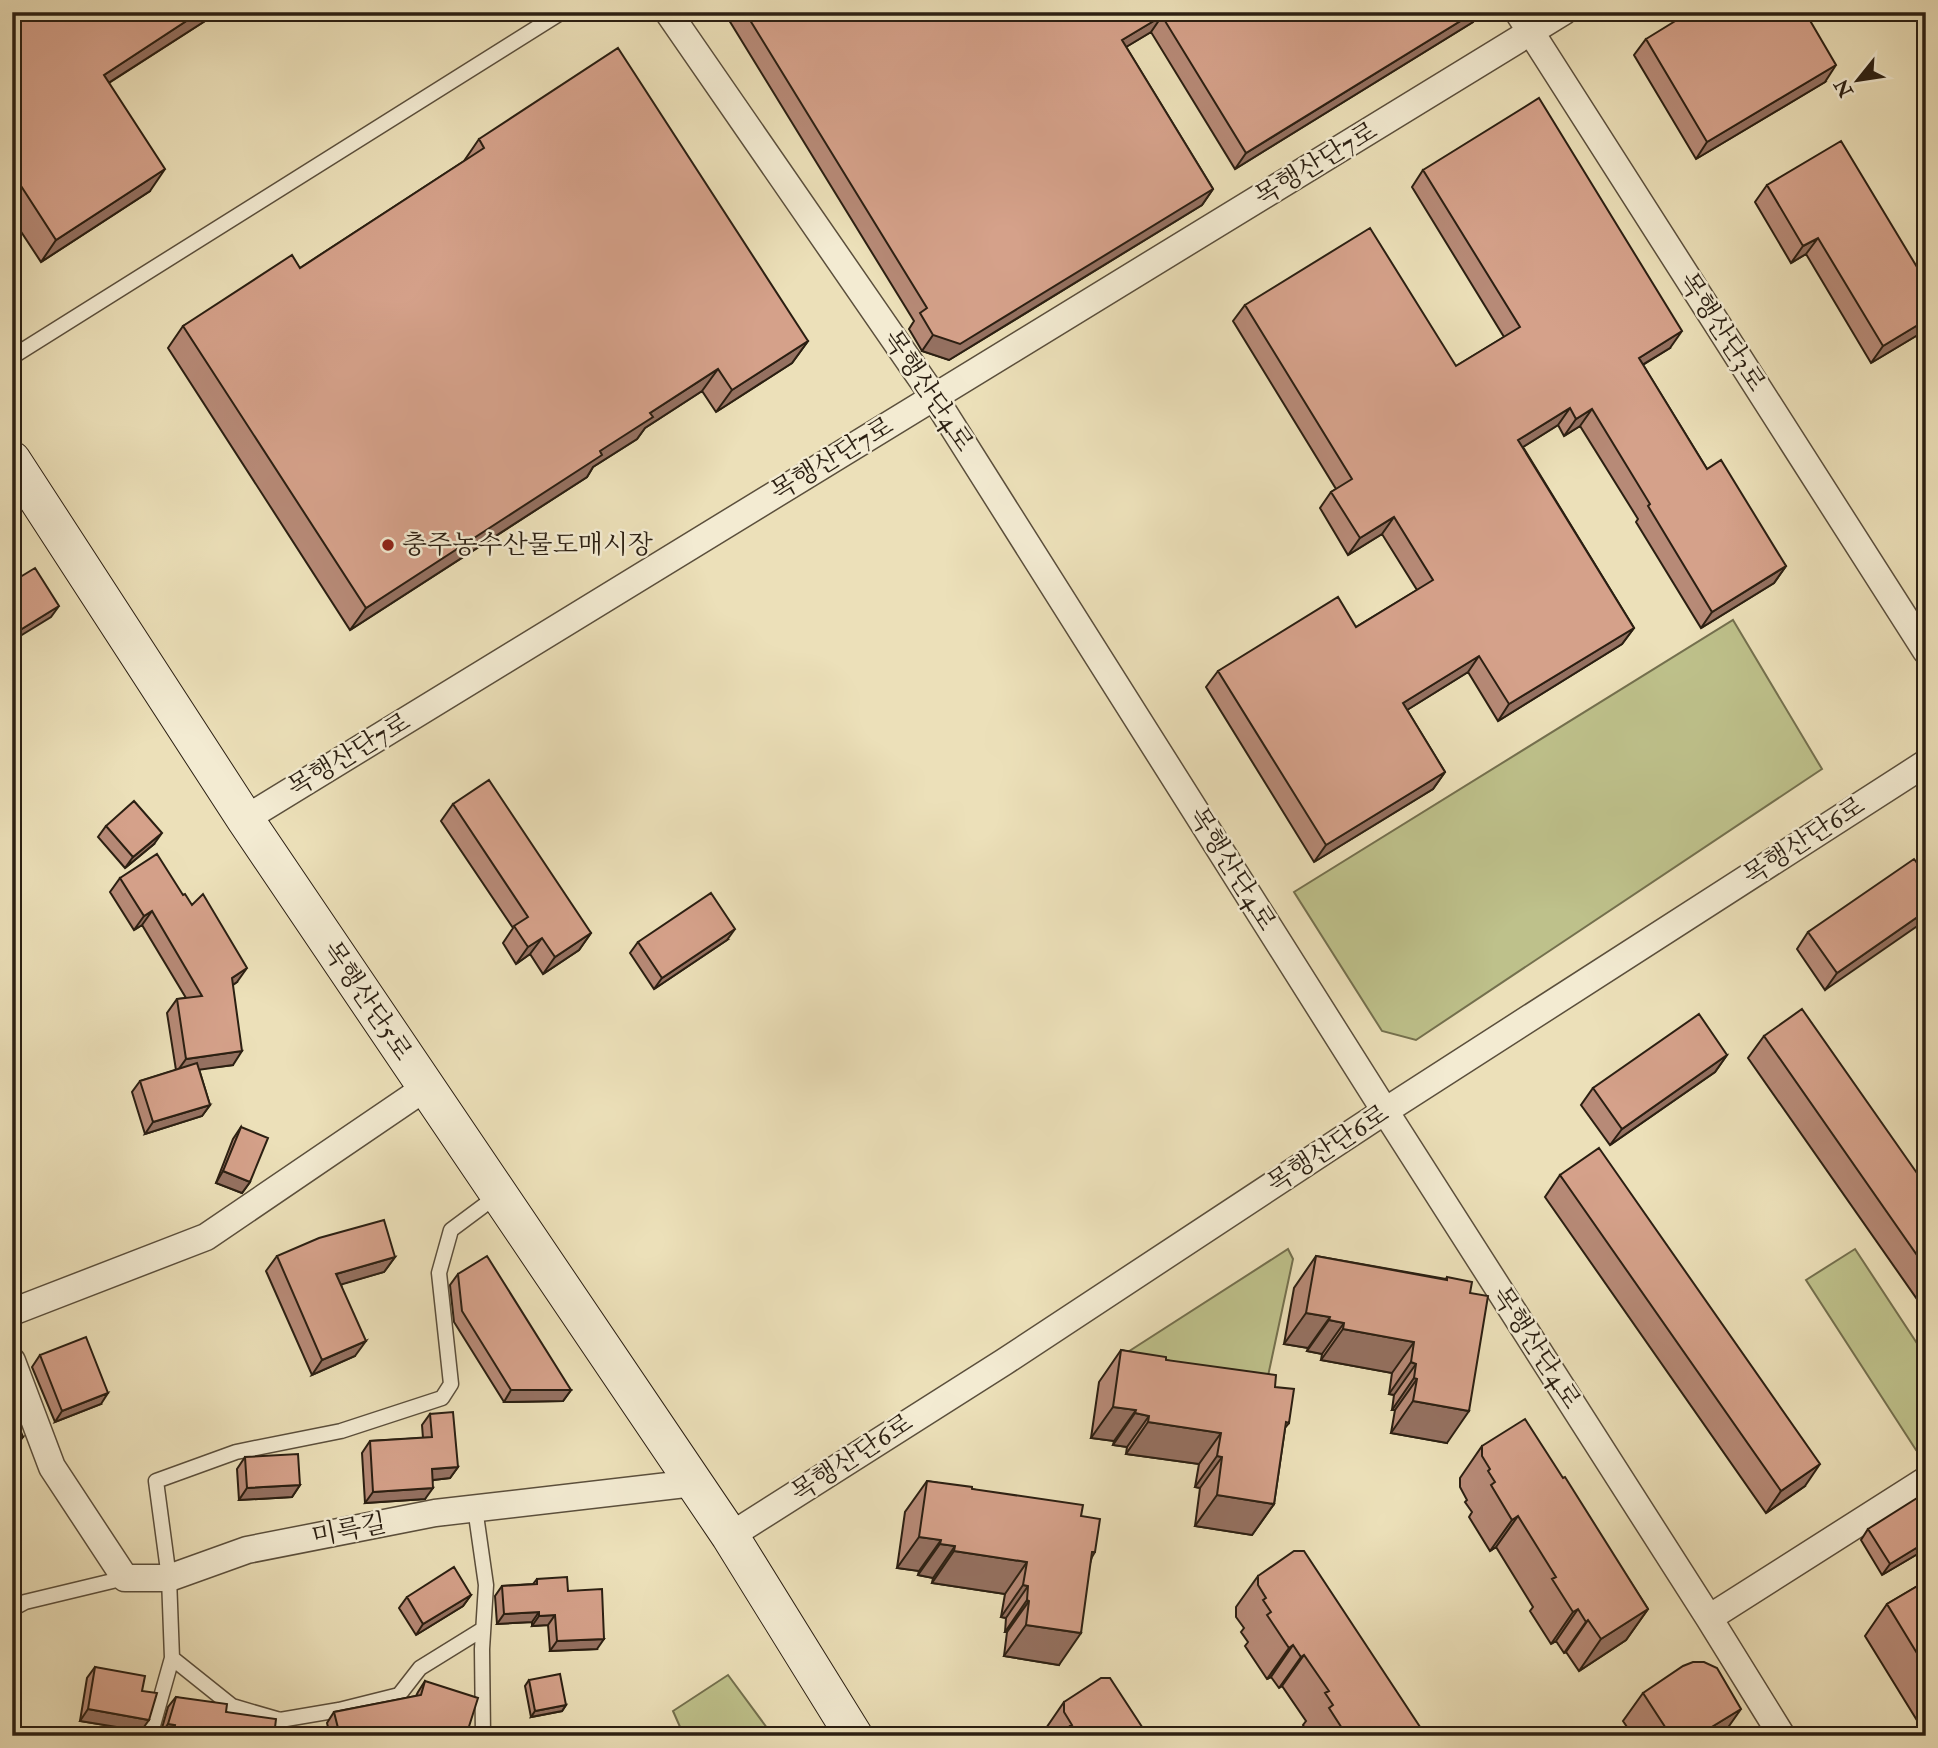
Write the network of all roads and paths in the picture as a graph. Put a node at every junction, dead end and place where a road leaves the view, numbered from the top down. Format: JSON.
{"nodes":[{"id":1,"x":562,"y":12,"type":"edge"},
{"id":2,"x":668,"y":12,"type":"edge"},
{"id":3,"x":1563,"y":12,"type":"edge"},
{"id":4,"x":1525,"y":23,"type":"edge"},
{"id":5,"x":12,"y":357,"type":"edge"},
{"id":6,"x":934,"y":397,"type":"junction"},
{"id":7,"x":12,"y":460,"type":"edge"},
{"id":8,"x":1926,"y":651,"type":"edge"},
{"id":9,"x":1926,"y":763,"type":"edge"},
{"id":10,"x":245,"y":819,"type":"junction"},
{"id":11,"x":425,"y":1088,"type":"junction"},
{"id":12,"x":1385,"y":1111,"type":"junction"},
{"id":13,"x":498,"y":1195,"type":"junction"},
{"id":14,"x":12,"y":1312,"type":"edge"},
{"id":15,"x":12,"y":1360,"type":"edge"},
{"id":16,"x":1926,"y":1480,"type":"edge"},
{"id":17,"x":694,"y":1483,"type":"junction"},
{"id":18,"x":475,"y":1508,"type":"junction"},
{"id":19,"x":730,"y":1536,"type":"junction"},
{"id":20,"x":125,"y":1578,"type":"junction"},
{"id":21,"x":169,"y":1578,"type":"junction"},
{"id":22,"x":12,"y":1609,"type":"edge"},
{"id":23,"x":1709,"y":1618,"type":"junction"},
{"id":24,"x":482,"y":1629,"type":"junction"},
{"id":25,"x":172,"y":1658,"type":"junction"},
{"id":26,"x":150,"y":1736,"type":"edge"},
{"id":27,"x":483,"y":1736,"type":"edge"},
{"id":28,"x":854,"y":1736,"type":"edge"},
{"id":29,"x":1782,"y":1736,"type":"edge"}],
"edges":[{"from":1,"to":5,"type":"lane"},
{"from":2,"to":6,"type":"street","name":"목행산단4로"},
{"from":3,"to":4,"type":"street","name":"목행산단7로"},
{"from":4,"to":6,"type":"street","name":"목행산단7로"},
{"from":4,"to":8,"type":"street","name":"목행산단3로"},
{"from":6,"to":10,"type":"street","name":"목행산단7로"},
{"from":6,"to":12,"type":"street","name":"목행산단4로"},
{"from":7,"to":10,"type":"street","name":"목행산단5로"},
{"from":9,"to":12,"type":"street","name":"목행산단6로"},
{"from":10,"to":11,"type":"street","name":"목행산단5로"},
{"from":11,"to":13,"type":"street","name":"목행산단5로"},
{"from":11,"to":14,"type":"street"},
{"from":12,"to":19,"type":"street","name":"목행산단6로"},
{"from":12,"to":23,"type":"street","name":"목행산단4로"},
{"from":13,"to":17,"type":"street","name":"목행산단5로"},
{"from":13,"to":21,"type":"lane"},
{"from":15,"to":20,"type":"street"},
{"from":16,"to":23,"type":"street"},
{"from":17,"to":18,"type":"street","name":"미륵길"},
{"from":17,"to":19,"type":"street","name":"목행산단5로"},
{"from":18,"to":21,"type":"street","name":"미륵길"},
{"from":18,"to":24,"type":"lane"},
{"from":19,"to":28,"type":"street","name":"목행산단5로"},
{"from":20,"to":21,"type":"street","name":"미륵길"},
{"from":20,"to":22,"type":"lane"},
{"from":21,"to":25,"type":"lane"},
{"from":23,"to":29,"type":"street","name":"목행산단4로"},
{"from":24,"to":25,"type":"lane"},
{"from":24,"to":27,"type":"lane"},
{"from":25,"to":26,"type":"lane"}]}
